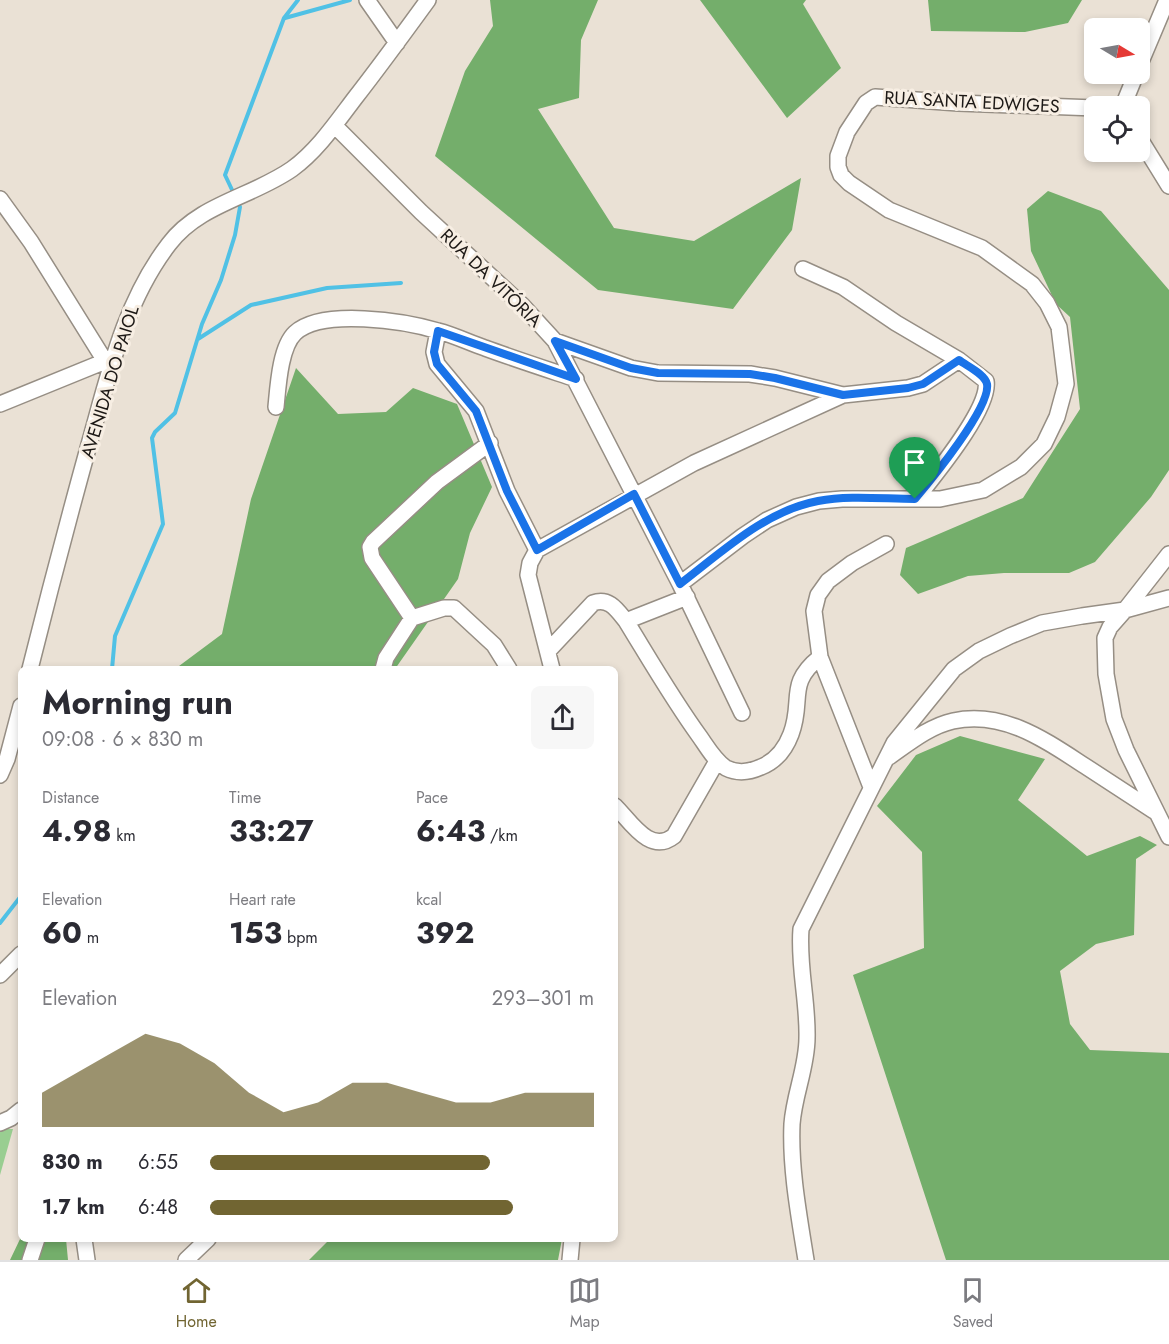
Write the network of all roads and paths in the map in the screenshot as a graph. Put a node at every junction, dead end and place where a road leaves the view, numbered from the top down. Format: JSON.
{"nodes":[{"id":1,"x":367,"y":0,"type":"edge"},
{"id":2,"x":428,"y":0,"type":"edge"},
{"id":3,"x":1167,"y":0,"type":"edge"},
{"id":4,"x":1150,"y":40,"type":"edge"},
{"id":5,"x":397,"y":44,"type":"junction"},
{"id":6,"x":1084,"y":108,"type":"edge"},
{"id":7,"x":334,"y":126,"type":"junction"},
{"id":8,"x":1150,"y":155,"type":"edge"},
{"id":9,"x":1169,"y":186,"type":"edge"},
{"id":10,"x":0,"y":199,"type":"edge"},
{"id":11,"x":803,"y":269,"type":"dead end"},
{"id":12,"x":438,"y":331,"type":"junction"},
{"id":13,"x":555,"y":341,"type":"junction"},
{"id":14,"x":109,"y":359,"type":"junction"},
{"id":15,"x":959,"y":360,"type":"junction"},
{"id":16,"x":576,"y":379,"type":"junction"},
{"id":17,"x":843,"y":395,"type":"junction"},
{"id":18,"x":0,"y":404,"type":"edge"},
{"id":19,"x":276,"y":407,"type":"dead end"},
{"id":20,"x":490,"y":443,"type":"junction"},
{"id":21,"x":634,"y":494,"type":"junction"},
{"id":22,"x":915,"y":499,"type":"junction"},
{"id":23,"x":886,"y":544,"type":"dead end"},
{"id":24,"x":537,"y":550,"type":"junction"},
{"id":25,"x":1167,"y":562,"type":"edge"},
{"id":26,"x":683,"y":590,"type":"junction"},
{"id":27,"x":1169,"y":598,"type":"edge"},
{"id":28,"x":1125,"y":610,"type":"junction"},
{"id":29,"x":412,"y":618,"type":"junction"},
{"id":30,"x":626,"y":621,"type":"junction"},
{"id":31,"x":548,"y":651,"type":"junction"},
{"id":32,"x":820,"y":657,"type":"junction"},
{"id":33,"x":31,"y":666,"type":"edge"},
{"id":34,"x":383,"y":666,"type":"edge"},
{"id":35,"x":506,"y":666,"type":"edge"},
{"id":36,"x":551,"y":666,"type":"edge"},
{"id":37,"x":742,"y":713,"type":"dead end"},
{"id":38,"x":18,"y":717,"type":"edge"},
{"id":39,"x":889,"y":757,"type":"junction"},
{"id":40,"x":717,"y":761,"type":"junction"},
{"id":41,"x":0,"y":775,"type":"edge"},
{"id":42,"x":871,"y":788,"type":"junction"},
{"id":43,"x":618,"y":809,"type":"edge"},
{"id":44,"x":1154,"y":811,"type":"junction"},
{"id":45,"x":1169,"y":837,"type":"edge"},
{"id":46,"x":18,"y":957,"type":"edge"},
{"id":47,"x":0,"y":975,"type":"edge"},
{"id":48,"x":18,"y":1112,"type":"edge"},
{"id":49,"x":0,"y":1123,"type":"edge"},
{"id":50,"x":36,"y":1242,"type":"edge"},
{"id":51,"x":84,"y":1242,"type":"edge"},
{"id":52,"x":205,"y":1242,"type":"edge"},
{"id":53,"x":572,"y":1242,"type":"edge"},
{"id":54,"x":30,"y":1260,"type":"edge"},
{"id":55,"x":87,"y":1260,"type":"edge"},
{"id":56,"x":186,"y":1260,"type":"edge"},
{"id":57,"x":570,"y":1260,"type":"edge"},
{"id":58,"x":806,"y":1260,"type":"edge"}],
"edges":[{"from":1,"to":5,"type":"street"},
{"from":2,"to":5,"type":"street","name":"AVENIDA DO PAIOL"},
{"from":3,"to":4,"type":"street"},
{"from":5,"to":7,"type":"street","name":"AVENIDA DO PAIOL"},
{"from":6,"to":22,"type":"street","name":"RUA SANTA EDWIGES"},
{"from":7,"to":13,"type":"street","name":"RUA DA VITÓRIA"},
{"from":7,"to":14,"type":"street","name":"AVENIDA DO PAIOL"},
{"from":8,"to":9,"type":"street"},
{"from":10,"to":14,"type":"street"},
{"from":11,"to":15,"type":"street"},
{"from":12,"to":16,"type":"street"},
{"from":12,"to":19,"type":"street"},
{"from":12,"to":20,"type":"street"},
{"from":13,"to":16,"type":"street","name":"RUA DA VITÓRIA"},
{"from":13,"to":17,"type":"street"},
{"from":14,"to":18,"type":"street"},
{"from":14,"to":33,"type":"street","name":"AVENIDA DO PAIOL"},
{"from":15,"to":17,"type":"street"},
{"from":15,"to":22,"type":"street"},
{"from":16,"to":21,"type":"street","name":"RUA DA VITÓRIA"},
{"from":17,"to":21,"type":"street"},
{"from":20,"to":24,"type":"street"},
{"from":20,"to":29,"type":"street"},
{"from":21,"to":24,"type":"street"},
{"from":21,"to":26,"type":"street","name":"RUA DA VITÓRIA"},
{"from":22,"to":26,"type":"street","name":"RUA SANTA EDWIGES"},
{"from":23,"to":32,"type":"street"},
{"from":24,"to":31,"type":"street"},
{"from":25,"to":28,"type":"street"},
{"from":26,"to":30,"type":"street","name":"RUA SANTA EDWIGES"},
{"from":26,"to":37,"type":"street","name":"RUA DA VITÓRIA"},
{"from":27,"to":28,"type":"street"},
{"from":28,"to":39,"type":"street"},
{"from":28,"to":44,"type":"street"},
{"from":29,"to":34,"type":"street"},
{"from":29,"to":35,"type":"street"},
{"from":30,"to":31,"type":"street"},
{"from":30,"to":40,"type":"street"},
{"from":31,"to":36,"type":"street"},
{"from":32,"to":40,"type":"street"},
{"from":32,"to":42,"type":"street"},
{"from":38,"to":41,"type":"street"},
{"from":39,"to":42,"type":"street"},
{"from":39,"to":44,"type":"street"},
{"from":40,"to":43,"type":"street"},
{"from":42,"to":58,"type":"street"},
{"from":44,"to":45,"type":"street"},
{"from":46,"to":47,"type":"street"},
{"from":48,"to":49,"type":"street"},
{"from":50,"to":54,"type":"street"},
{"from":51,"to":55,"type":"street"},
{"from":52,"to":56,"type":"street"},
{"from":53,"to":57,"type":"street"}]}
